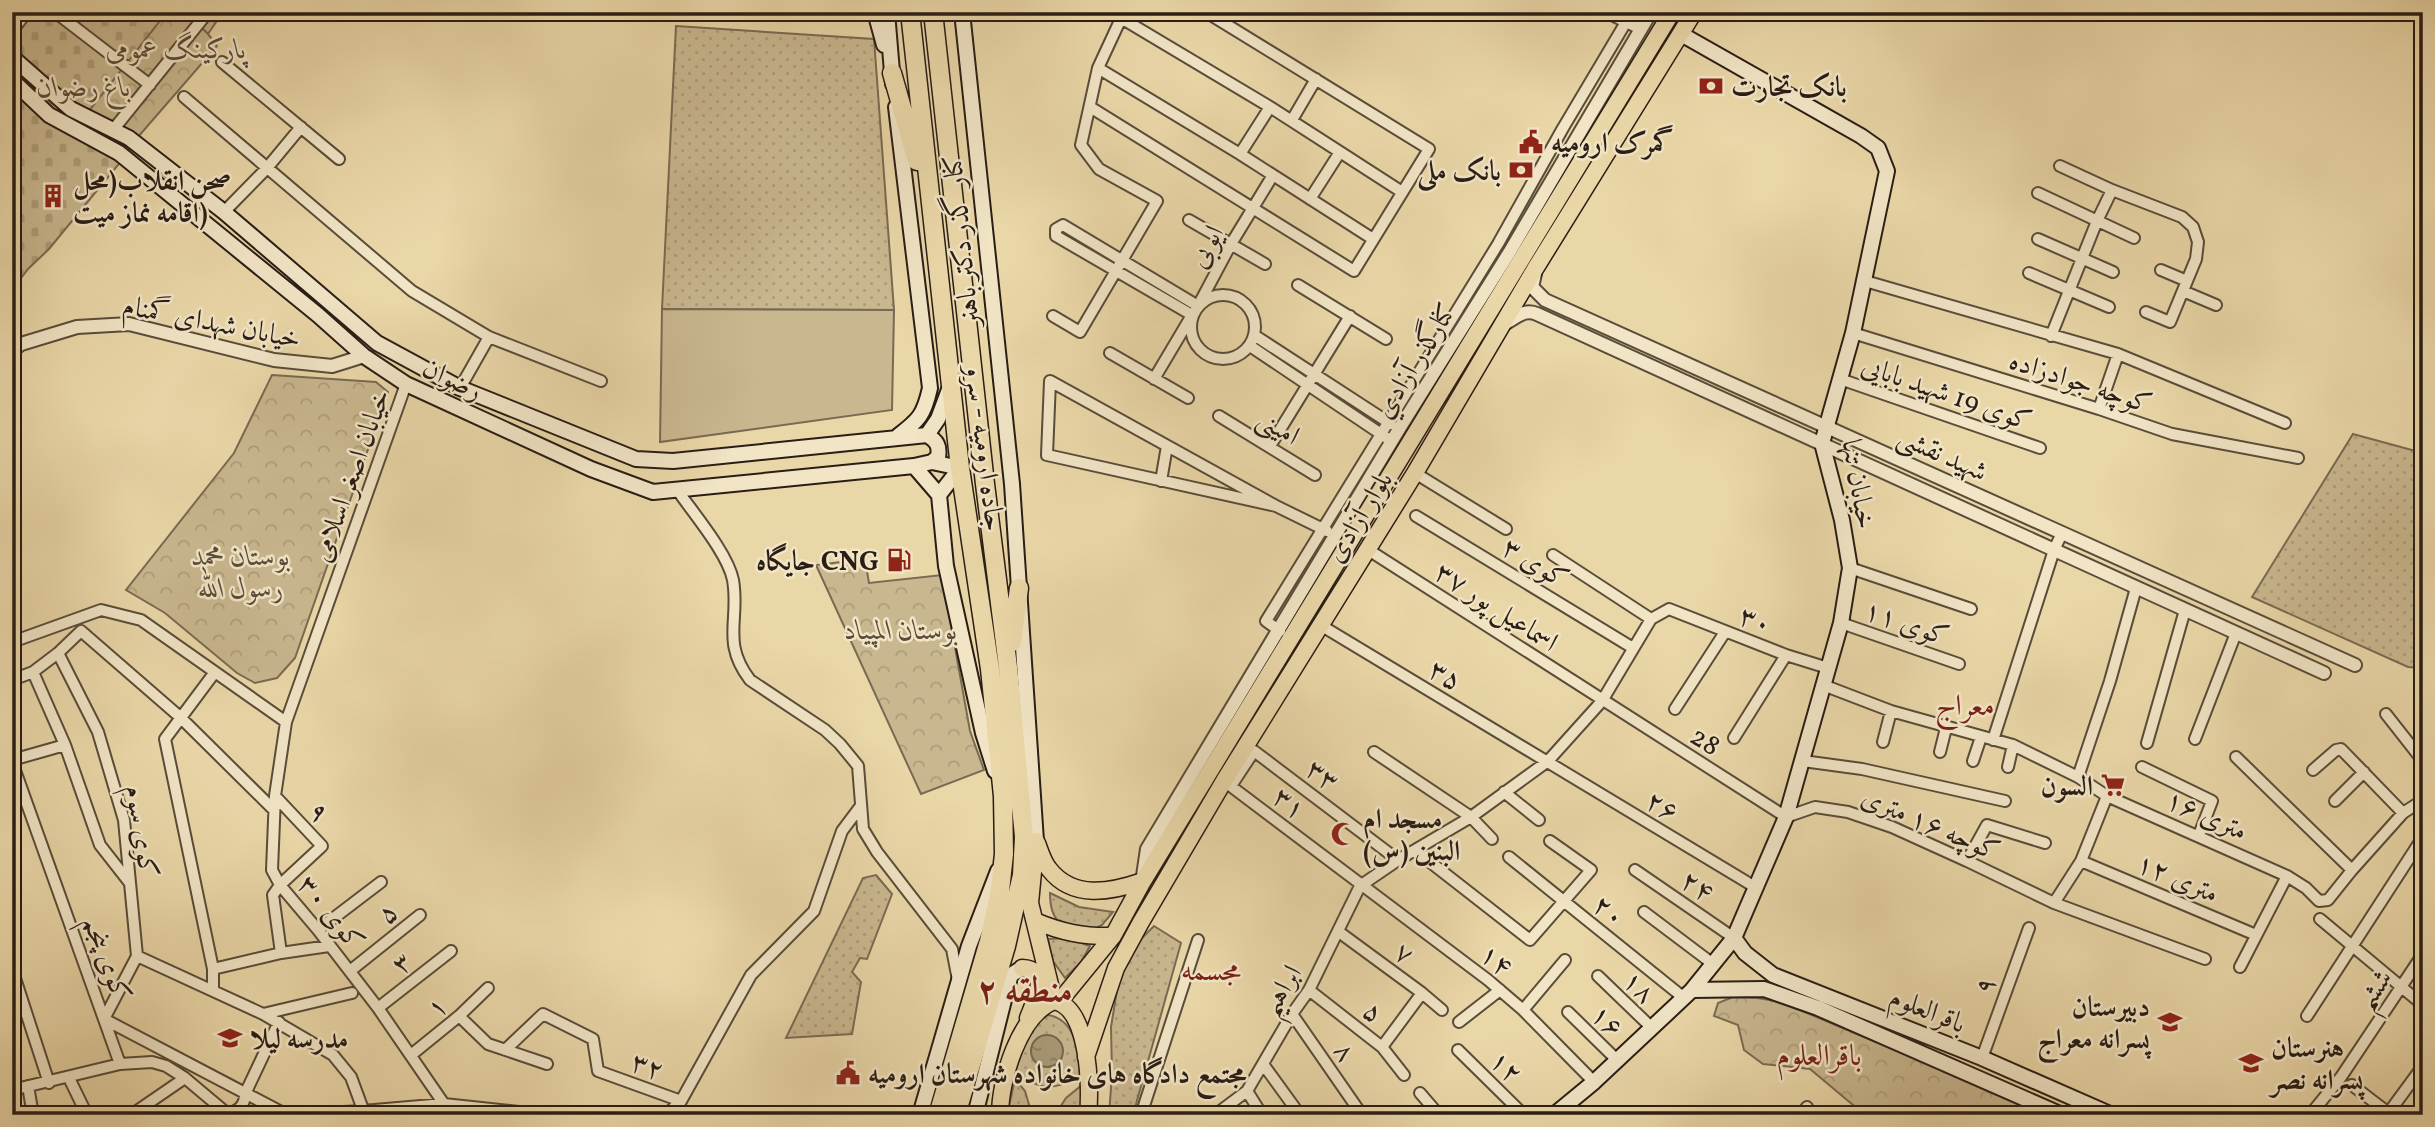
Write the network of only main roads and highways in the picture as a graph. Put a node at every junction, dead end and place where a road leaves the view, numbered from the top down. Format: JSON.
{"nodes":[{"id":1,"x":874,"y":12,"type":"edge"},
{"id":2,"x":887,"y":12,"type":"edge"},
{"id":3,"x":910,"y":12,"type":"edge"},
{"id":4,"x":962,"y":12,"type":"edge"},
{"id":5,"x":1672,"y":12,"type":"edge"},
{"id":6,"x":1694,"y":12,"type":"edge"},
{"id":7,"x":934,"y":16,"type":"edge"},
{"id":8,"x":1681,"y":34,"type":"junction"},
{"id":9,"x":12,"y":57,"type":"edge"},
{"id":10,"x":891,"y":73,"type":"junction"},
{"id":11,"x":12,"y":80,"type":"edge"},
{"id":12,"x":930,"y":205,"type":"junction"},
{"id":13,"x":950,"y":386,"type":"junction"},
{"id":14,"x":928,"y":435,"type":"junction"},
{"id":15,"x":897,"y":437,"type":"junction"},
{"id":16,"x":932,"y":462,"type":"junction"},
{"id":17,"x":914,"y":466,"type":"junction"},
{"id":18,"x":960,"y":468,"type":"junction"},
{"id":19,"x":939,"y":495,"type":"junction"},
{"id":20,"x":1019,"y":588,"type":"junction"},
{"id":21,"x":1009,"y":667,"type":"junction"},
{"id":22,"x":1003,"y":796,"type":"junction"},
{"id":23,"x":1030,"y":839,"type":"junction"},
{"id":24,"x":1004,"y":854,"type":"junction"},
{"id":25,"x":1143,"y":881,"type":"junction"},
{"id":26,"x":1035,"y":921,"type":"junction"},
{"id":27,"x":1113,"y":936,"type":"junction"},
{"id":28,"x":1734,"y":938,"type":"junction"},
{"id":29,"x":1022,"y":968,"type":"joint"},
{"id":30,"x":1688,"y":994,"type":"junction"},
{"id":31,"x":1056,"y":1002,"type":"junction"},
{"id":32,"x":1024,"y":1028,"type":"junction"},
{"id":33,"x":1086,"y":1057,"type":"junction"},
{"id":34,"x":920,"y":1115,"type":"edge"},
{"id":35,"x":938,"y":1115,"type":"edge"},
{"id":36,"x":956,"y":1115,"type":"edge"},
{"id":37,"x":975,"y":1115,"type":"edge"},
{"id":38,"x":1000,"y":1115,"type":"edge"},
{"id":39,"x":1088,"y":1115,"type":"edge"},
{"id":40,"x":1554,"y":1115,"type":"edge"},
{"id":41,"x":2062,"y":1115,"type":"edge"},
{"id":42,"x":2112,"y":1115,"type":"edge"}],
"edges":[{"from":1,"to":10,"type":"main road"},
{"from":2,"to":10,"type":"main road"},
{"from":3,"to":12,"type":"highway","name":"جاده ارومیه - سرو"},
{"from":4,"to":20,"type":"main road","name":"کنار گذر دکتر باهنر"},
{"from":5,"to":25,"type":"main road","name":"بلوار آزادی"},
{"from":6,"to":8,"type":"main road","name":"بلوار آزادی"},
{"from":7,"to":21,"type":"highway","name":"جاده ارومیه - سرو"},
{"from":8,"to":28,"type":"main road","name":"خیابان تنها"},
{"from":8,"to":33,"type":"main road","name":"بلوار آزادی"},
{"from":9,"to":15,"type":"main road","name":"رضوان"},
{"from":10,"to":12,"type":"highway"},
{"from":10,"to":15,"type":"main road"},
{"from":11,"to":17,"type":"main road","name":"رضوان"},
{"from":12,"to":13,"type":"highway","name":"جاده ارومیه - سرو"},
{"from":13,"to":14,"type":"main road"},
{"from":13,"to":18,"type":"highway","name":"جاده ارومیه - سرو"},
{"from":14,"to":15,"type":"main road","name":"رضوان"},
{"from":14,"to":16,"type":"main road"},
{"from":16,"to":17,"type":"main road","name":"رضوان"},
{"from":16,"to":18,"type":"main road","name":"رضوان"},
{"from":17,"to":19,"type":"main road"},
{"from":18,"to":19,"type":"main road"},
{"from":18,"to":22,"type":"highway","name":"جاده ارومیه - سرو"},
{"from":19,"to":22,"type":"main road"},
{"from":20,"to":21,"type":"highway"},
{"from":20,"to":23,"type":"main road","name":"کنار گذر دکتر باهنر"},
{"from":21,"to":23,"type":"highway","name":"جاده ارومیه - سرو"},
{"from":22,"to":24,"type":"highway","name":"جاده ارومیه - سرو"},
{"from":23,"to":25,"type":"main road"},
{"from":23,"to":26,"type":"main road"},
{"from":23,"to":36,"type":"highway","name":"جاده ارومیه - سرو"},
{"from":24,"to":34,"type":"main road"},
{"from":24,"to":35,"type":"highway","name":"جاده ارومیه - سرو"},
{"from":25,"to":27,"type":"main road","name":"بلوار آزادی"},
{"from":26,"to":27,"type":"main road"},
{"from":26,"to":31,"type":"main road"},
{"from":27,"to":31,"type":"main road","name":"بلوار آزادی"},
{"from":28,"to":30,"type":"main road","name":"خیابان تنها"},
{"from":28,"to":42,"type":"main road","name":"باقرالعلوم"},
{"from":29,"to":32,"type":"main road"},
{"from":29,"to":37,"type":"main road"},
{"from":30,"to":40,"type":"main road","name":"خیابان تنها"},
{"from":30,"to":41,"type":"main road","name":"باقرالعلوم"},
{"from":31,"to":32,"type":"main road","name":"بلوار آزادی"},
{"from":31,"to":33,"type":"main road"},
{"from":32,"to":38,"type":"main road"},
{"from":33,"to":39,"type":"main road"}]}
